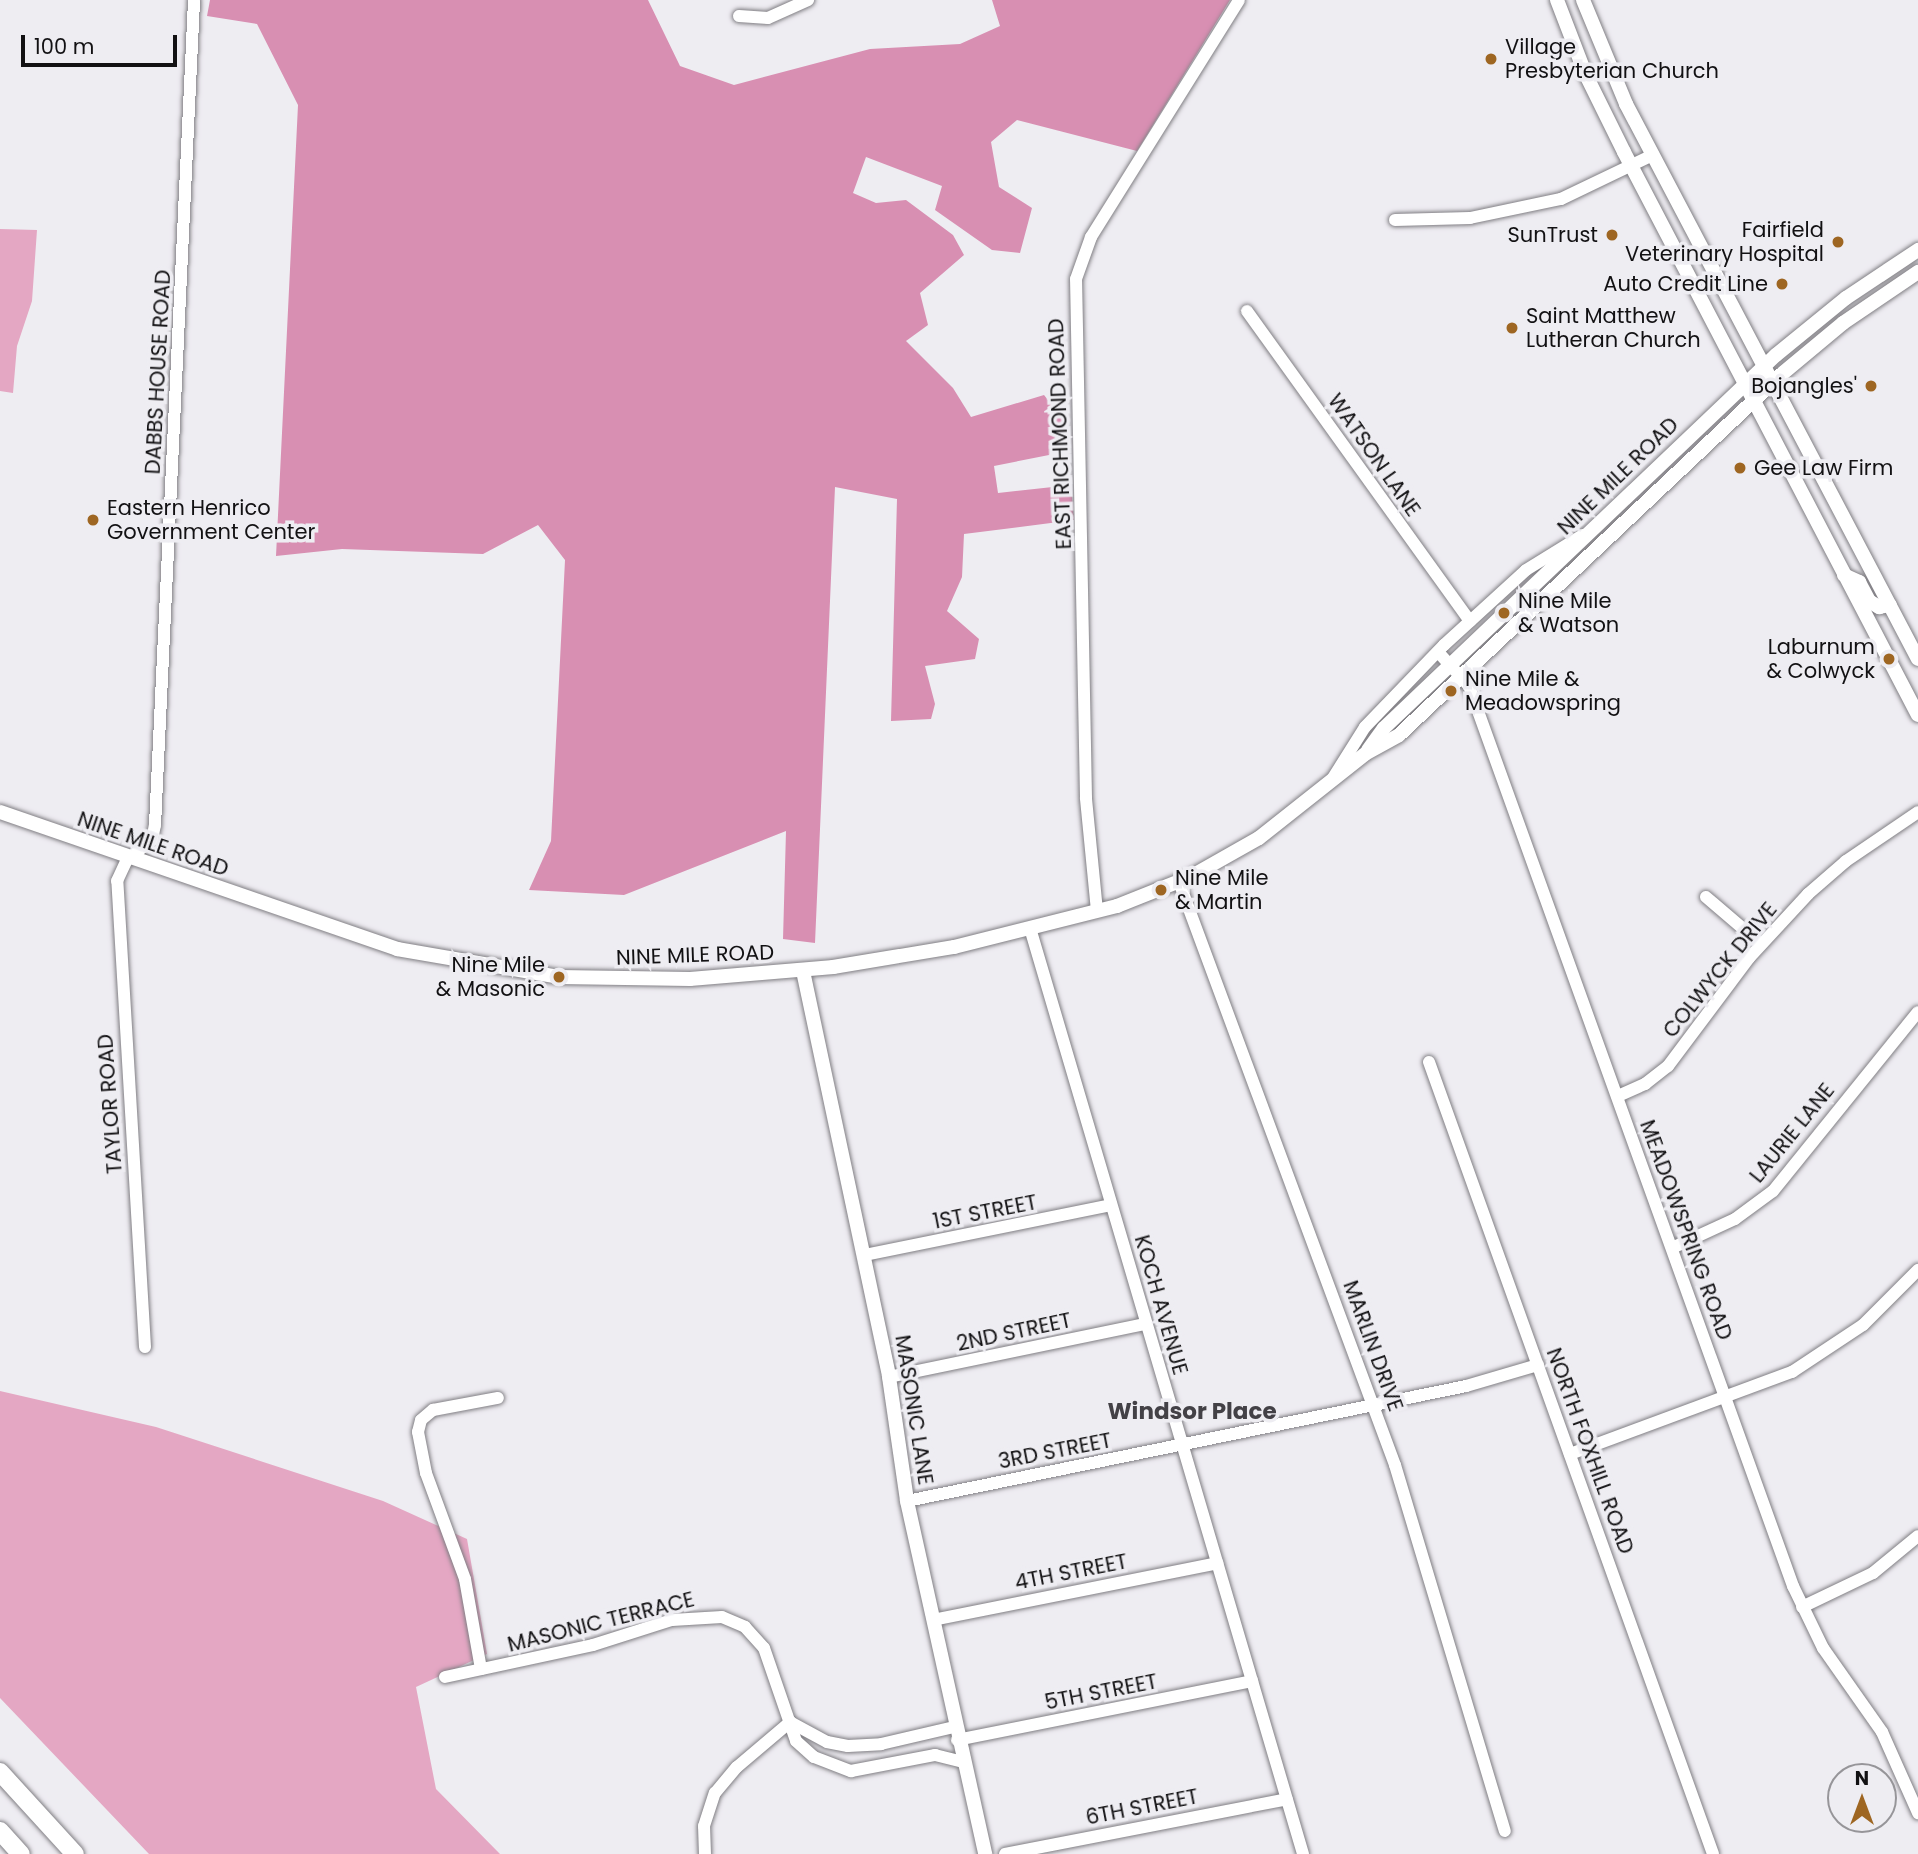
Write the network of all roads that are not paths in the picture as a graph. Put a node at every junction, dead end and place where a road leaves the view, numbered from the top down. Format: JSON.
{"nodes":[{"id":1,"x":194,"y":0,"type":"edge"},
{"id":2,"x":808,"y":0,"type":"edge"},
{"id":3,"x":1238,"y":0,"type":"edge"},
{"id":4,"x":1557,"y":0,"type":"edge"},
{"id":5,"x":1583,"y":0,"type":"edge"},
{"id":6,"x":739,"y":16,"type":"dead end"},
{"id":7,"x":1653,"y":155,"type":"junction"},
{"id":8,"x":1632,"y":166,"type":"junction"},
{"id":9,"x":1395,"y":220,"type":"dead end"},
{"id":10,"x":1918,"y":250,"type":"edge"},
{"id":11,"x":1918,"y":272,"type":"edge"},
{"id":12,"x":1247,"y":311,"type":"dead end"},
{"id":13,"x":1763,"y":367,"type":"junction"},
{"id":14,"x":1746,"y":383,"type":"junction"},
{"id":15,"x":1772,"y":383,"type":"junction"},
{"id":16,"x":1755,"y":399,"type":"junction"},
{"id":17,"x":1590,"y":533,"type":"junction"},
{"id":18,"x":1844,"y":575,"type":"junction"},
{"id":19,"x":1890,"y":605,"type":"junction"},
{"id":20,"x":1470,"y":621,"type":"junction"},
{"id":21,"x":1438,"y":652,"type":"junction"},
{"id":22,"x":1918,"y":659,"type":"edge"},
{"id":23,"x":1451,"y":665,"type":"junction"},
{"id":24,"x":1463,"y":678,"type":"junction"},
{"id":25,"x":1918,"y":715,"type":"edge"},
{"id":26,"x":1366,"y":754,"type":"junction"},
{"id":27,"x":1329,"y":786,"type":"junction"},
{"id":28,"x":0,"y":812,"type":"edge"},
{"id":29,"x":1918,"y":812,"type":"edge"},
{"id":30,"x":127,"y":860,"type":"junction"},
{"id":31,"x":1179,"y":881,"type":"junction"},
{"id":32,"x":1706,"y":897,"type":"dead end"},
{"id":33,"x":1097,"y":911,"type":"junction"},
{"id":34,"x":1030,"y":928,"type":"junction"},
{"id":35,"x":1761,"y":944,"type":"junction"},
{"id":36,"x":803,"y":971,"type":"junction"},
{"id":37,"x":1918,"y":1013,"type":"edge"},
{"id":38,"x":1429,"y":1062,"type":"dead end"},
{"id":39,"x":1618,"y":1096,"type":"junction"},
{"id":40,"x":1111,"y":1205,"type":"junction"},
{"id":41,"x":1672,"y":1248,"type":"junction"},
{"id":42,"x":865,"y":1255,"type":"junction"},
{"id":43,"x":1918,"y":1270,"type":"edge"},
{"id":44,"x":1146,"y":1324,"type":"junction"},
{"id":45,"x":145,"y":1347,"type":"dead end"},
{"id":46,"x":1538,"y":1366,"type":"junction"},
{"id":47,"x":890,"y":1377,"type":"junction"},
{"id":48,"x":498,"y":1398,"type":"dead end"},
{"id":49,"x":1726,"y":1399,"type":"junction"},
{"id":50,"x":1373,"y":1404,"type":"junction"},
{"id":51,"x":1182,"y":1445,"type":"junction"},
{"id":52,"x":1570,"y":1454,"type":"junction"},
{"id":53,"x":907,"y":1501,"type":"junction"},
{"id":54,"x":1918,"y":1536,"type":"edge"},
{"id":55,"x":1217,"y":1563,"type":"junction"},
{"id":56,"x":1802,"y":1607,"type":"junction"},
{"id":57,"x":933,"y":1620,"type":"junction"},
{"id":58,"x":481,"y":1669,"type":"junction"},
{"id":59,"x":445,"y":1677,"type":"dead end"},
{"id":60,"x":1252,"y":1681,"type":"junction"},
{"id":61,"x":790,"y":1722,"type":"junction"},
{"id":62,"x":956,"y":1734,"type":"junction"},
{"id":63,"x":964,"y":1762,"type":"junction"},
{"id":64,"x":0,"y":1772,"type":"edge"},
{"id":65,"x":1287,"y":1799,"type":"junction"},
{"id":66,"x":1918,"y":1813,"type":"edge"},
{"id":67,"x":0,"y":1831,"type":"edge"},
{"id":68,"x":1505,"y":1831,"type":"dead end"},
{"id":69,"x":21,"y":1854,"type":"edge"},
{"id":70,"x":75,"y":1854,"type":"edge"},
{"id":71,"x":705,"y":1854,"type":"edge"},
{"id":72,"x":985,"y":1854,"type":"edge"},
{"id":73,"x":1005,"y":1854,"type":"edge"},
{"id":74,"x":1303,"y":1854,"type":"edge"},
{"id":75,"x":1713,"y":1854,"type":"edge"}],
"edges":[{"from":1,"to":30,"type":"street","name":"DABBS HOUSE ROAD"},
{"from":2,"to":6,"type":"street"},
{"from":3,"to":33,"type":"street","name":"EAST RICHMOND ROAD"},
{"from":4,"to":8,"type":"main road"},
{"from":5,"to":7,"type":"main road"},
{"from":7,"to":8,"type":"street"},
{"from":7,"to":13,"type":"main road"},
{"from":8,"to":9,"type":"street"},
{"from":8,"to":14,"type":"main road"},
{"from":10,"to":13,"type":"main road","name":"NINE MILE ROAD"},
{"from":11,"to":15,"type":"main road","name":"NINE MILE ROAD"},
{"from":12,"to":20,"type":"street","name":"WATSON LANE"},
{"from":13,"to":14,"type":"main road","name":"NINE MILE ROAD"},
{"from":13,"to":15,"type":"main road"},
{"from":14,"to":16,"type":"main road"},
{"from":14,"to":17,"type":"main road","name":"NINE MILE ROAD"},
{"from":15,"to":16,"type":"main road","name":"NINE MILE ROAD"},
{"from":15,"to":19,"type":"main road"},
{"from":16,"to":18,"type":"main road"},
{"from":16,"to":24,"type":"main road","name":"NINE MILE ROAD"},
{"from":17,"to":20,"type":"street"},
{"from":17,"to":23,"type":"main road","name":"NINE MILE ROAD"},
{"from":18,"to":19,"type":"main road"},
{"from":18,"to":25,"type":"main road"},
{"from":19,"to":22,"type":"main road"},
{"from":20,"to":21,"type":"street"},
{"from":21,"to":23,"type":"street","name":"MEADOWSPRING ROAD"},
{"from":21,"to":27,"type":"street"},
{"from":23,"to":24,"type":"street","name":"MEADOWSPRING ROAD"},
{"from":23,"to":26,"type":"main road","name":"NINE MILE ROAD"},
{"from":24,"to":26,"type":"main road","name":"NINE MILE ROAD"},
{"from":24,"to":39,"type":"street","name":"MEADOWSPRING ROAD"},
{"from":26,"to":27,"type":"main road","name":"NINE MILE ROAD"},
{"from":27,"to":31,"type":"main road","name":"NINE MILE ROAD"},
{"from":28,"to":30,"type":"main road","name":"NINE MILE ROAD"},
{"from":29,"to":35,"type":"street","name":"COLWYCK DRIVE"},
{"from":30,"to":36,"type":"main road","name":"NINE MILE ROAD"},
{"from":30,"to":45,"type":"street","name":"TAYLOR ROAD"},
{"from":31,"to":33,"type":"main road","name":"NINE MILE ROAD"},
{"from":31,"to":50,"type":"street","name":"MARLIN DRIVE"},
{"from":32,"to":35,"type":"street"},
{"from":33,"to":34,"type":"main road","name":"NINE MILE ROAD"},
{"from":34,"to":36,"type":"main road","name":"NINE MILE ROAD"},
{"from":34,"to":40,"type":"street","name":"KOCH AVENUE"},
{"from":35,"to":39,"type":"street","name":"COLWYCK DRIVE"},
{"from":36,"to":42,"type":"main road","name":"MASONIC LANE"},
{"from":37,"to":41,"type":"street","name":"LAURIE LANE"},
{"from":38,"to":46,"type":"street","name":"NORTH FOXHILL ROAD"},
{"from":39,"to":41,"type":"street","name":"MEADOWSPRING ROAD"},
{"from":40,"to":42,"type":"street","name":"1ST STREET"},
{"from":40,"to":44,"type":"street","name":"KOCH AVENUE"},
{"from":41,"to":49,"type":"street","name":"MEADOWSPRING ROAD"},
{"from":42,"to":47,"type":"main road","name":"MASONIC LANE"},
{"from":43,"to":49,"type":"street"},
{"from":44,"to":47,"type":"street","name":"2ND STREET"},
{"from":44,"to":51,"type":"street","name":"KOCH AVENUE"},
{"from":46,"to":50,"type":"street","name":"3RD STREET"},
{"from":46,"to":52,"type":"street","name":"NORTH FOXHILL ROAD"},
{"from":47,"to":53,"type":"main road","name":"MASONIC LANE"},
{"from":48,"to":58,"type":"street","name":"MASONIC TERRACE"},
{"from":49,"to":52,"type":"street"},
{"from":49,"to":56,"type":"street","name":"MEADOWSPRING ROAD"},
{"from":50,"to":51,"type":"street","name":"3RD STREET"},
{"from":50,"to":68,"type":"street","name":"MARLIN DRIVE"},
{"from":51,"to":53,"type":"street","name":"3RD STREET"},
{"from":51,"to":55,"type":"street","name":"KOCH AVENUE"},
{"from":52,"to":75,"type":"street","name":"NORTH FOXHILL ROAD"},
{"from":53,"to":57,"type":"main road","name":"MASONIC LANE"},
{"from":54,"to":56,"type":"street"},
{"from":55,"to":57,"type":"street","name":"4TH STREET"},
{"from":55,"to":60,"type":"street","name":"KOCH AVENUE"},
{"from":56,"to":66,"type":"street","name":"MEADOWSPRING ROAD"},
{"from":57,"to":62,"type":"main road","name":"MASONIC LANE"},
{"from":58,"to":59,"type":"street","name":"MASONIC TERRACE"},
{"from":58,"to":61,"type":"street","name":"MASONIC TERRACE"},
{"from":60,"to":62,"type":"street","name":"5TH STREET"},
{"from":60,"to":65,"type":"street","name":"KOCH AVENUE"},
{"from":61,"to":62,"type":"street"},
{"from":61,"to":63,"type":"street","name":"MASONIC TERRACE"},
{"from":61,"to":71,"type":"street"},
{"from":62,"to":63,"type":"main road","name":"MASONIC LANE"},
{"from":63,"to":72,"type":"main road","name":"MASONIC LANE"},
{"from":64,"to":70,"type":"highway"},
{"from":65,"to":73,"type":"street","name":"6TH STREET"},
{"from":65,"to":74,"type":"street","name":"KOCH AVENUE"},
{"from":67,"to":69,"type":"highway"}]}
